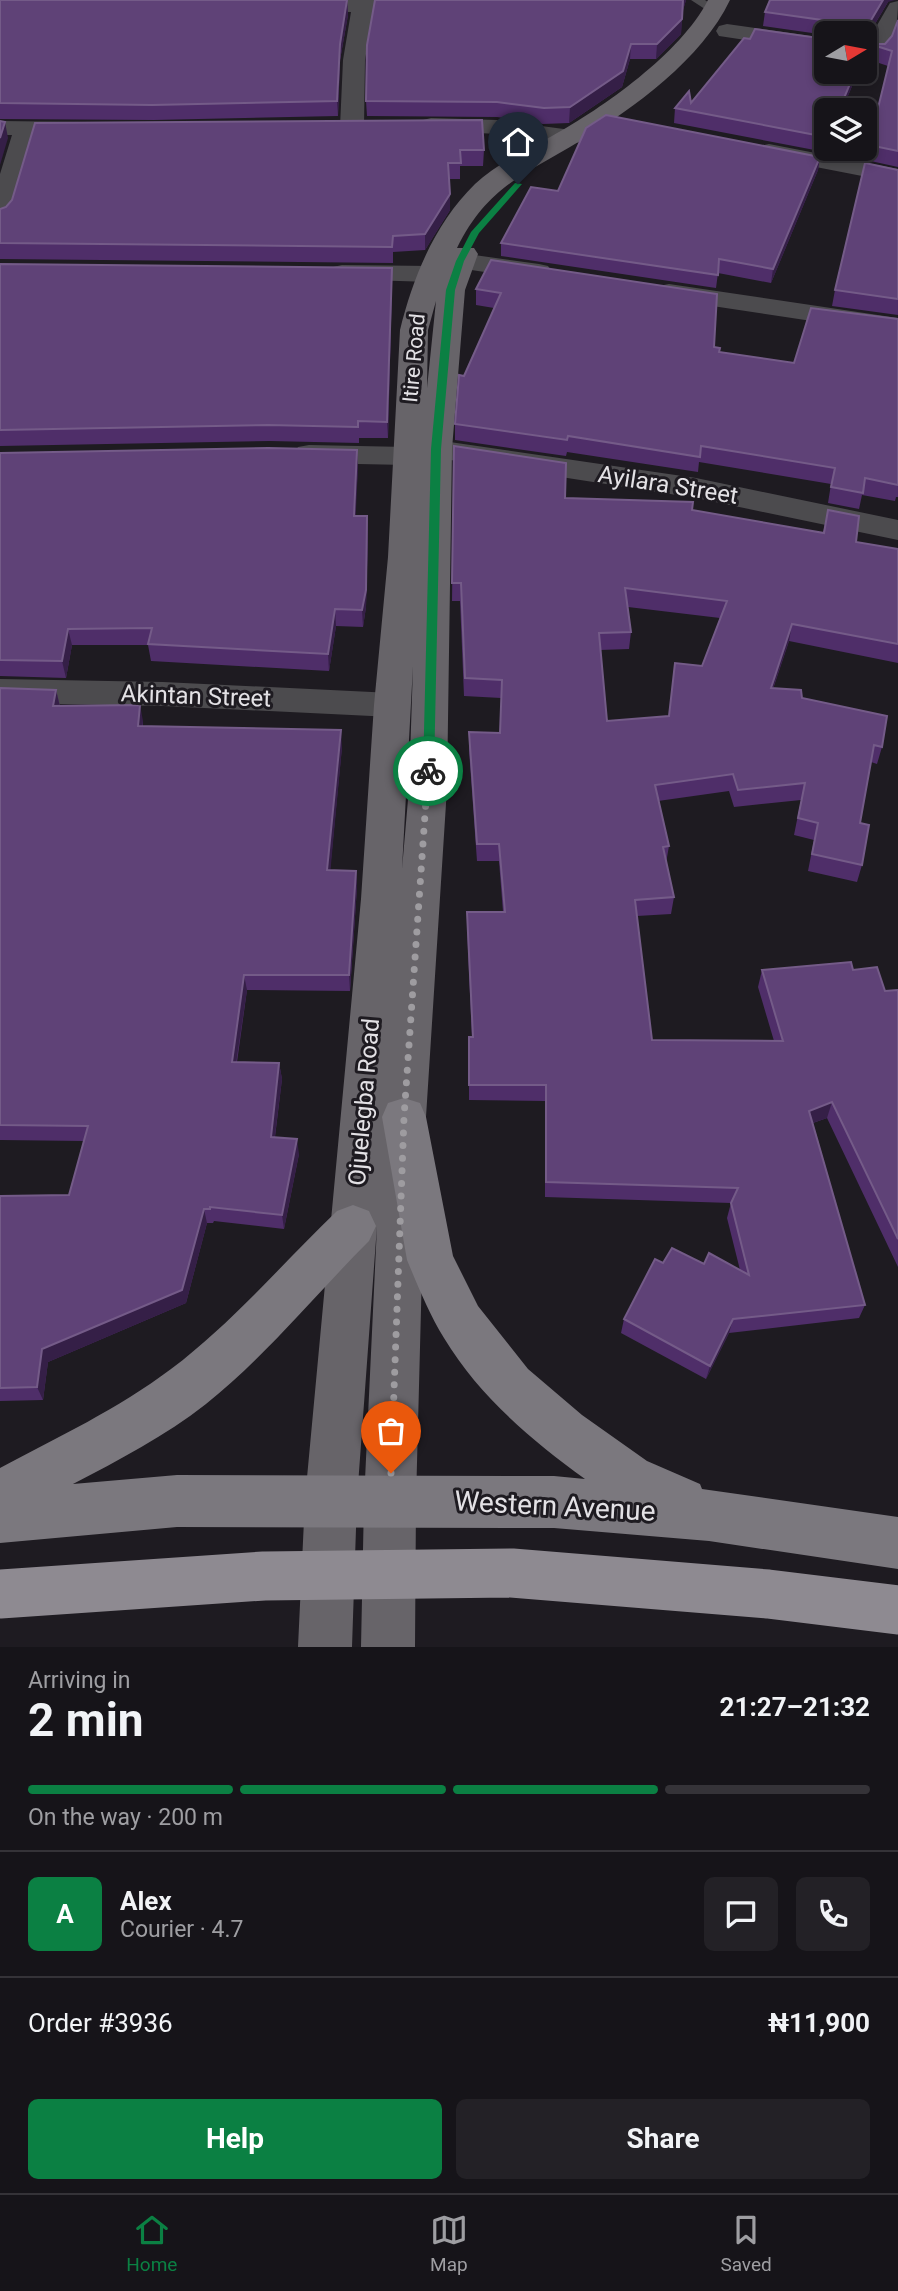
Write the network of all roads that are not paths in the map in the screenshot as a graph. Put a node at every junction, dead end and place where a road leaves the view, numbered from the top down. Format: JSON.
{"nodes":[{"id":1,"x":479,"y":0,"type":"edge"},
{"id":2,"x":740,"y":0,"type":"edge"},
{"id":3,"x":284,"y":6,"type":"edge"},
{"id":4,"x":363,"y":6,"type":"junction"},
{"id":5,"x":898,"y":8,"type":"edge"},
{"id":6,"x":715,"y":10,"type":"edge"},
{"id":7,"x":877,"y":39,"type":"edge"},
{"id":8,"x":814,"y":41,"type":"edge"},
{"id":9,"x":877,"y":52,"type":"edge"},
{"id":10,"x":898,"y":55,"type":"edge"},
{"id":11,"x":404,"y":125,"type":"edge"},
{"id":12,"x":378,"y":126,"type":"edge"},
{"id":13,"x":326,"y":127,"type":"edge"},
{"id":14,"x":352,"y":127,"type":"junction"},
{"id":15,"x":0,"y":128,"type":"edge"},
{"id":16,"x":26,"y":128,"type":"junction"},
{"id":17,"x":103,"y":129,"type":"edge"},
{"id":18,"x":570,"y":137,"type":"junction"},
{"id":19,"x":751,"y":148,"type":"edge"},
{"id":20,"x":898,"y":176,"type":"edge"},
{"id":21,"x":0,"y":216,"type":"edge"},
{"id":22,"x":460,"y":261,"type":"junction"},
{"id":23,"x":315,"y":272,"type":"edge"},
{"id":24,"x":432,"y":274,"type":"junction"},
{"id":25,"x":570,"y":277,"type":"edge"},
{"id":26,"x":638,"y":287,"type":"edge"},
{"id":27,"x":898,"y":326,"type":"edge"},
{"id":28,"x":422,"y":452,"type":"junction"},
{"id":29,"x":284,"y":454,"type":"edge"},
{"id":30,"x":898,"y":530,"type":"edge"},
{"id":31,"x":419,"y":557,"type":"junction"},
{"id":32,"x":0,"y":691,"type":"edge"},
{"id":33,"x":392,"y":705,"type":"junction"},
{"id":34,"x":404,"y":1117,"type":"junction"},
{"id":35,"x":353,"y":1226,"type":"junction"},
{"id":36,"x":0,"y":1496,"type":"edge"},
{"id":37,"x":331,"y":1499,"type":"junction"},
{"id":38,"x":390,"y":1500,"type":"junction"},
{"id":39,"x":709,"y":1515,"type":"junction"},
{"id":40,"x":0,"y":1517,"type":"edge"},
{"id":41,"x":898,"y":1544,"type":"edge"},
{"id":42,"x":0,"y":1594,"type":"edge"},
{"id":43,"x":898,"y":1610,"type":"edge"},
{"id":44,"x":325,"y":1647,"type":"edge"},
{"id":45,"x":388,"y":1647,"type":"edge"}],
"edges":[{"from":1,"to":4,"type":"street"},
{"from":2,"to":6,"type":"main road","name":"Itire Road"},
{"from":3,"to":4,"type":"street"},
{"from":4,"to":14,"type":"street"},
{"from":5,"to":7,"type":"street"},
{"from":6,"to":8,"type":"street"},
{"from":6,"to":18,"type":"main road","name":"Itire Road"},
{"from":6,"to":22,"type":"main road","name":"Itire Road"},
{"from":9,"to":10,"type":"street"},
{"from":11,"to":18,"type":"street"},
{"from":12,"to":14,"type":"street"},
{"from":13,"to":14,"type":"street"},
{"from":15,"to":16,"type":"street"},
{"from":16,"to":17,"type":"street"},
{"from":16,"to":21,"type":"street"},
{"from":18,"to":24,"type":"main road","name":"Itire Road"},
{"from":19,"to":20,"type":"street"},
{"from":22,"to":25,"type":"street"},
{"from":22,"to":28,"type":"main road","name":"Itire Road"},
{"from":23,"to":24,"type":"street"},
{"from":24,"to":28,"type":"main road","name":"Itire Road"},
{"from":26,"to":27,"type":"street"},
{"from":28,"to":29,"type":"street","name":"Ayilara Street"},
{"from":28,"to":30,"type":"street","name":"Ayilara Street"},
{"from":28,"to":31,"type":"main road","name":"Itire Road"},
{"from":31,"to":33,"type":"main road","name":"Ojuelegba Road"},
{"from":31,"to":34,"type":"main road","name":"Ojuelegba Road"},
{"from":32,"to":33,"type":"street","name":"Akintan Street"},
{"from":33,"to":35,"type":"main road","name":"Ojuelegba Road"},
{"from":34,"to":38,"type":"main road","name":"Ojuelegba Road"},
{"from":34,"to":39,"type":"main road"},
{"from":35,"to":36,"type":"main road"},
{"from":35,"to":37,"type":"main road","name":"Ojuelegba Road"},
{"from":37,"to":38,"type":"main road","name":"Western Avenue"},
{"from":37,"to":40,"type":"main road","name":"Western Avenue"},
{"from":37,"to":44,"type":"main road","name":"Ojuelegba Road"},
{"from":38,"to":39,"type":"main road","name":"Western Avenue"},
{"from":38,"to":45,"type":"main road","name":"Ojuelegba Road"},
{"from":39,"to":41,"type":"main road","name":"Western Avenue"},
{"from":42,"to":43,"type":"highway","bridge":true}]}
